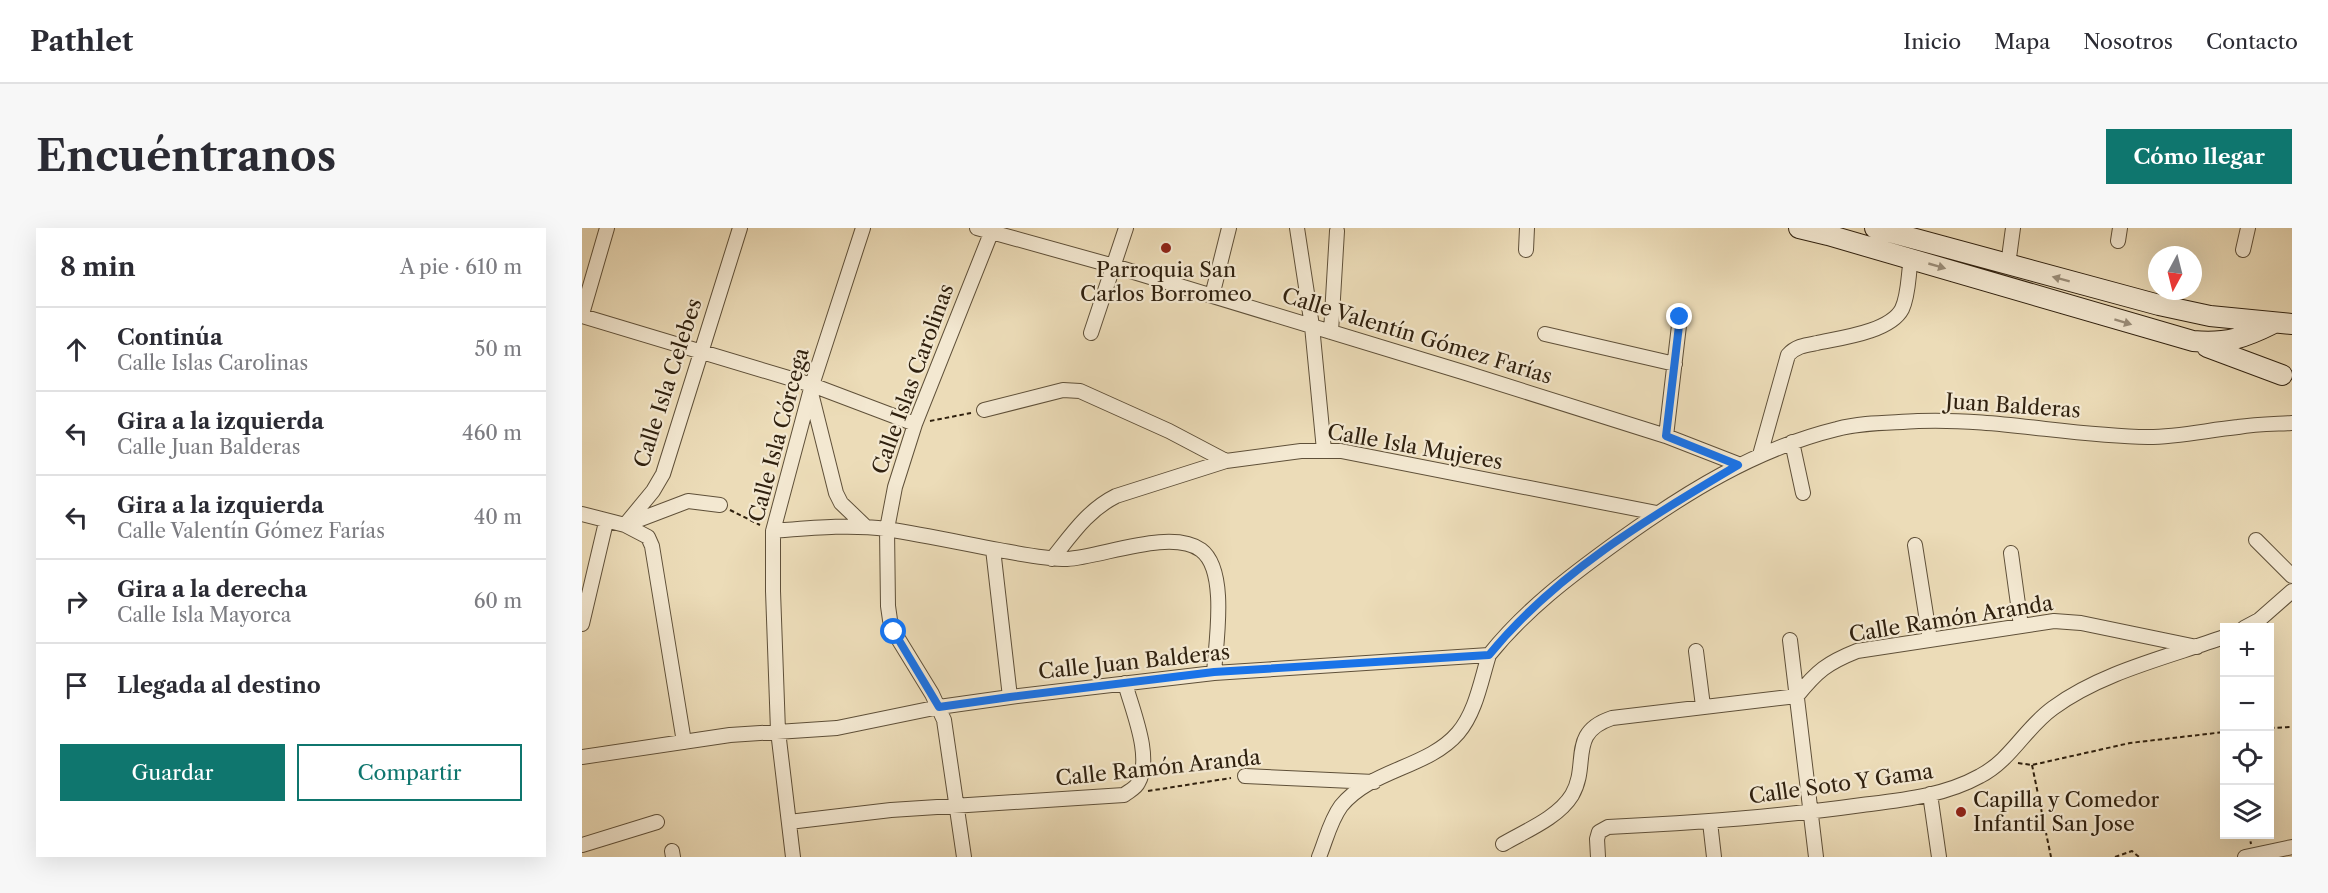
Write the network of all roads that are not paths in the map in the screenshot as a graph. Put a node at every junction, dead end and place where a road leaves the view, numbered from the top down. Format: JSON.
{"nodes":[{"id":1,"x":607,"y":228,"type":"edge"},
{"id":2,"x":740,"y":228,"type":"edge"},
{"id":3,"x":863,"y":228,"type":"edge"},
{"id":4,"x":977,"y":228,"type":"edge"},
{"id":5,"x":1126,"y":228,"type":"edge"},
{"id":6,"x":1229,"y":228,"type":"edge"},
{"id":7,"x":1298,"y":228,"type":"edge"},
{"id":8,"x":1527,"y":228,"type":"edge"},
{"id":9,"x":1799,"y":228,"type":"edge"},
{"id":10,"x":1875,"y":228,"type":"edge"},
{"id":11,"x":2013,"y":228,"type":"edge"},
{"id":12,"x":2248,"y":228,"type":"edge"},
{"id":13,"x":992,"y":230,"type":"edge"},
{"id":14,"x":1337,"y":231,"type":"dead end"},
{"id":15,"x":1910,"y":233,"type":"edge"},
{"id":16,"x":1526,"y":250,"type":"dead end"},
{"id":17,"x":2244,"y":250,"type":"dead end"},
{"id":18,"x":1911,"y":259,"type":"junction"},
{"id":19,"x":2007,"y":265,"type":"junction"},
{"id":20,"x":1114,"y":266,"type":"junction"},
{"id":21,"x":1212,"y":296,"type":"junction"},
{"id":22,"x":582,"y":315,"type":"edge"},
{"id":23,"x":1680,"y":317,"type":"dead end"},
{"id":24,"x":2283,"y":324,"type":"edge"},
{"id":25,"x":1312,"y":326,"type":"junction"},
{"id":26,"x":2244,"y":328,"type":"junction"},
{"id":27,"x":1330,"y":332,"type":"junction"},
{"id":28,"x":1092,"y":333,"type":"dead end"},
{"id":29,"x":1545,"y":334,"type":"dead end"},
{"id":30,"x":2193,"y":341,"type":"junction"},
{"id":31,"x":700,"y":352,"type":"junction"},
{"id":32,"x":1675,"y":364,"type":"junction"},
{"id":33,"x":2287,"y":379,"type":"edge"},
{"id":34,"x":812,"y":388,"type":"junction"},
{"id":35,"x":984,"y":410,"type":"road end"},
{"id":36,"x":2292,"y":423,"type":"edge"},
{"id":37,"x":915,"y":424,"type":"junction"},
{"id":38,"x":1666,"y":436,"type":"junction"},
{"id":39,"x":1792,"y":442,"type":"junction"},
{"id":40,"x":1324,"y":450,"type":"junction"},
{"id":41,"x":1760,"y":455,"type":"junction"},
{"id":42,"x":1226,"y":461,"type":"junction"},
{"id":43,"x":1738,"y":465,"type":"junction"},
{"id":44,"x":1803,"y":493,"type":"dead end"},
{"id":45,"x":841,"y":503,"type":"junction"},
{"id":46,"x":720,"y":505,"type":"road end"},
{"id":47,"x":1657,"y":513,"type":"junction"},
{"id":48,"x":582,"y":514,"type":"edge"},
{"id":49,"x":606,"y":522,"type":"junction"},
{"id":50,"x":625,"y":525,"type":"junction"},
{"id":51,"x":829,"y":526,"type":"junction"},
{"id":52,"x":866,"y":527,"type":"junction"},
{"id":53,"x":888,"y":529,"type":"junction"},
{"id":54,"x":773,"y":531,"type":"junction"},
{"id":55,"x":2256,"y":540,"type":"dead end"},
{"id":56,"x":1915,"y":544,"type":"dead end"},
{"id":57,"x":993,"y":549,"type":"junction"},
{"id":58,"x":2011,"y":553,"type":"dead end"},
{"id":59,"x":1052,"y":559,"type":"junction"},
{"id":60,"x":2292,"y":576,"type":"edge"},
{"id":61,"x":2292,"y":591,"type":"edge"},
{"id":62,"x":2253,"y":623,"type":"edge"},
{"id":63,"x":582,"y":624,"type":"edge"},
{"id":64,"x":2021,"y":626,"type":"junction"},
{"id":65,"x":2220,"y":638,"type":"edge"},
{"id":66,"x":1790,"y":640,"type":"dead end"},
{"id":67,"x":1930,"y":640,"type":"junction"},
{"id":68,"x":2197,"y":647,"type":"junction"},
{"id":69,"x":1696,"y":651,"type":"dead end"},
{"id":70,"x":1489,"y":655,"type":"junction"},
{"id":71,"x":1214,"y":672,"type":"junction"},
{"id":72,"x":1125,"y":683,"type":"junction"},
{"id":73,"x":1797,"y":696,"type":"junction"},
{"id":74,"x":1010,"y":697,"type":"junction"},
{"id":75,"x":1703,"y":706,"type":"junction"},
{"id":76,"x":939,"y":707,"type":"junction"},
{"id":77,"x":778,"y":731,"type":"junction"},
{"id":78,"x":684,"y":742,"type":"junction"},
{"id":79,"x":582,"y":757,"type":"edge"},
{"id":80,"x":1245,"y":776,"type":"road end"},
{"id":81,"x":1374,"y":782,"type":"junction"},
{"id":82,"x":1930,"y":794,"type":"junction"},
{"id":83,"x":957,"y":806,"type":"junction"},
{"id":84,"x":1812,"y":812,"type":"junction"},
{"id":85,"x":657,"y":822,"type":"dead end"},
{"id":86,"x":789,"y":822,"type":"junction"},
{"id":87,"x":1710,"y":822,"type":"junction"},
{"id":88,"x":1503,"y":844,"type":"dead end"},
{"id":89,"x":582,"y":845,"type":"edge"},
{"id":90,"x":2292,"y":847,"type":"edge"},
{"id":91,"x":791,"y":855,"type":"edge"},
{"id":92,"x":2250,"y":856,"type":"edge"},
{"id":93,"x":964,"y":857,"type":"edge"},
{"id":94,"x":1319,"y":857,"type":"edge"},
{"id":95,"x":1598,"y":857,"type":"edge"},
{"id":96,"x":1714,"y":857,"type":"edge"},
{"id":97,"x":1816,"y":857,"type":"edge"},
{"id":98,"x":1939,"y":857,"type":"edge"}],
"edges":[{"from":1,"to":22,"type":"street"},
{"from":2,"to":31,"type":"street","name":"Calle Isla Celebes"},
{"from":3,"to":34,"type":"street","name":"Calle Isla Córcega"},
{"from":4,"to":13,"type":"street","name":"Calle Valentín Gómez Farías"},
{"from":5,"to":20,"type":"street"},
{"from":6,"to":21,"type":"street"},
{"from":7,"to":25,"type":"street"},
{"from":8,"to":16,"type":"street"},
{"from":9,"to":18,"type":"main road"},
{"from":10,"to":15,"type":"main road"},
{"from":11,"to":19,"type":"street"},
{"from":12,"to":17,"type":"street"},
{"from":13,"to":20,"type":"street","name":"Calle Valentín Gómez Farías"},
{"from":13,"to":37,"type":"street","name":"Calle Islas Carolinas"},
{"from":14,"to":27,"type":"street"},
{"from":15,"to":19,"type":"main road"},
{"from":18,"to":30,"type":"main road","one_way":true},
{"from":18,"to":41,"type":"street"},
{"from":26,"to":19,"type":"main road","one_way":true},
{"from":20,"to":21,"type":"street","name":"Calle Valentín Gómez Farías"},
{"from":20,"to":28,"type":"street"},
{"from":21,"to":25,"type":"street","name":"Calle Valentín Gómez Farías"},
{"from":22,"to":31,"type":"street"},
{"from":23,"to":32,"type":"street"},
{"from":24,"to":26,"type":"main road"},
{"from":25,"to":27,"type":"street","name":"Calle Valentín Gómez Farías"},
{"from":25,"to":40,"type":"street"},
{"from":26,"to":30,"type":"main road"},
{"from":26,"to":33,"type":"main road"},
{"from":27,"to":38,"type":"street","name":"Calle Valentín Gómez Farías"},
{"from":29,"to":32,"type":"street"},
{"from":30,"to":33,"type":"main road"},
{"from":31,"to":34,"type":"street"},
{"from":31,"to":50,"type":"street","name":"Calle Isla Celebes"},
{"from":32,"to":38,"type":"street"},
{"from":34,"to":37,"type":"street"},
{"from":34,"to":45,"type":"street"},
{"from":34,"to":54,"type":"street","name":"Calle Isla Córcega"},
{"from":35,"to":42,"type":"street"},
{"from":36,"to":39,"type":"street","name":"Juan Balderas"},
{"from":37,"to":53,"type":"street","name":"Calle Islas Carolinas"},
{"from":38,"to":43,"type":"street","name":"Calle Valentín Gómez Farías"},
{"from":39,"to":41,"type":"street","name":"Juan Balderas"},
{"from":39,"to":44,"type":"street"},
{"from":40,"to":42,"type":"street","name":"Calle Isla Mujeres"},
{"from":40,"to":47,"type":"street","name":"Calle Isla Mujeres"},
{"from":41,"to":43,"type":"street","name":"Juan Balderas"},
{"from":42,"to":59,"type":"street","name":"Calle Isla Mujeres"},
{"from":43,"to":47,"type":"street"},
{"from":45,"to":51,"type":"street"},
{"from":45,"to":52,"type":"street"},
{"from":46,"to":50,"type":"street"},
{"from":47,"to":70,"type":"street"},
{"from":48,"to":49,"type":"street"},
{"from":49,"to":50,"type":"street"},
{"from":49,"to":63,"type":"street"},
{"from":50,"to":78,"type":"street"},
{"from":51,"to":52,"type":"street"},
{"from":51,"to":54,"type":"street"},
{"from":52,"to":53,"type":"street"},
{"from":53,"to":57,"type":"street"},
{"from":53,"to":76,"type":"street","name":"Calle Islas Carolinas"},
{"from":54,"to":77,"type":"street","name":"Calle Isla Córcega"},
{"from":55,"to":60,"type":"street"},
{"from":56,"to":67,"type":"street"},
{"from":57,"to":59,"type":"street"},
{"from":57,"to":74,"type":"street"},
{"from":58,"to":64,"type":"street"},
{"from":59,"to":71,"type":"street"},
{"from":61,"to":62,"type":"street"},
{"from":64,"to":67,"type":"street","name":"Calle Ramón Aranda"},
{"from":64,"to":68,"type":"street","name":"Calle Ramón Aranda"},
{"from":65,"to":68,"type":"street","name":"Calle Soto Y Gama"},
{"from":66,"to":73,"type":"street"},
{"from":67,"to":73,"type":"street","name":"Calle Ramón Aranda"},
{"from":68,"to":82,"type":"street","name":"Calle Soto Y Gama"},
{"from":69,"to":75,"type":"street"},
{"from":70,"to":71,"type":"street","name":"Calle Juan Balderas"},
{"from":70,"to":81,"type":"street"},
{"from":71,"to":72,"type":"street","name":"Calle Juan Balderas"},
{"from":72,"to":74,"type":"street","name":"Calle Juan Balderas"},
{"from":72,"to":83,"type":"street","name":"Calle Ramón Aranda"},
{"from":73,"to":75,"type":"street"},
{"from":73,"to":84,"type":"street"},
{"from":74,"to":76,"type":"street","name":"Calle Juan Balderas"},
{"from":75,"to":88,"type":"street"},
{"from":76,"to":77,"type":"street","name":"Calle Juan Balderas"},
{"from":76,"to":83,"type":"street","name":"Calle Islas Carolinas"},
{"from":77,"to":78,"type":"street","name":"Calle Juan Balderas"},
{"from":77,"to":86,"type":"street","name":"Calle Isla Córcega"},
{"from":78,"to":79,"type":"street","name":"Calle Juan Balderas"},
{"from":80,"to":81,"type":"street","name":"Calle Ramón Aranda"},
{"from":81,"to":94,"type":"street"},
{"from":82,"to":84,"type":"street","name":"Calle Soto Y Gama"},
{"from":82,"to":98,"type":"street"},
{"from":83,"to":86,"type":"street","name":"Calle Ramón Aranda"},
{"from":83,"to":93,"type":"street","name":"Calle Islas Carolinas"},
{"from":84,"to":87,"type":"street","name":"Calle Soto Y Gama"},
{"from":84,"to":97,"type":"street"},
{"from":85,"to":89,"type":"street"},
{"from":86,"to":91,"type":"street","name":"Calle Isla Córcega"},
{"from":87,"to":95,"type":"street","name":"Calle Soto Y Gama"},
{"from":87,"to":96,"type":"street"},
{"from":90,"to":92,"type":"street"}]}
